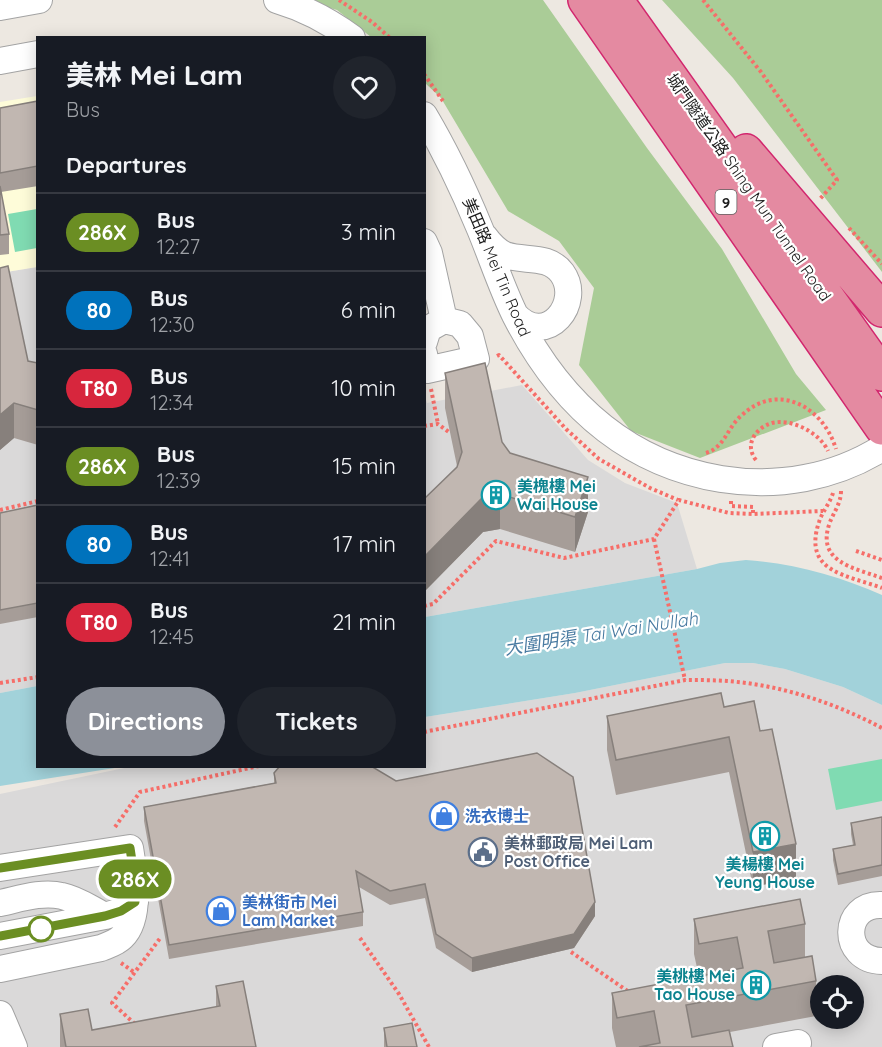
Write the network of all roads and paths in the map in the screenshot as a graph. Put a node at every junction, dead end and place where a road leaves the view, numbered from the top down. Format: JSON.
{"nodes":[{"id":1,"x":39,"y":0,"type":"edge"},
{"id":2,"x":277,"y":0,"type":"edge"},
{"id":3,"x":585,"y":0,"type":"edge"},
{"id":4,"x":703,"y":0,"type":"edge"},
{"id":5,"x":620,"y":6,"type":"edge"},
{"id":6,"x":0,"y":7,"type":"edge"},
{"id":7,"x":349,"y":36,"type":"edge"},
{"id":8,"x":36,"y":54,"type":"edge"},
{"id":9,"x":0,"y":61,"type":"edge"},
{"id":10,"x":426,"y":81,"type":"edge"},
{"id":11,"x":435,"y":110,"type":"edge"},
{"id":12,"x":824,"y":207,"type":"dead end"},
{"id":13,"x":846,"y":225,"type":"dead end"},
{"id":14,"x":481,"y":230,"type":"junction"},
{"id":15,"x":426,"y":246,"type":"edge"},
{"id":16,"x":882,"y":264,"type":"edge"},
{"id":17,"x":882,"y":310,"type":"edge"},
{"id":18,"x":515,"y":315,"type":"junction"},
{"id":19,"x":444,"y":320,"type":"junction"},
{"id":20,"x":426,"y":336,"type":"edge"},
{"id":21,"x":426,"y":362,"type":"edge"},
{"id":22,"x":882,"y":374,"type":"edge"},
{"id":23,"x":874,"y":417,"type":"edge"},
{"id":24,"x":438,"y":423,"type":"junction"},
{"id":25,"x":426,"y":426,"type":"edge"},
{"id":26,"x":450,"y":433,"type":"edge"},
{"id":27,"x":882,"y":448,"type":"edge"},
{"id":28,"x":836,"y":449,"type":"dead end"},
{"id":29,"x":828,"y":451,"type":"dead end"},
{"id":30,"x":703,"y":453,"type":"dead end"},
{"id":31,"x":761,"y":464,"type":"dead end"},
{"id":32,"x":842,"y":491,"type":"dead end"},
{"id":33,"x":834,"y":492,"type":"dead end"},
{"id":34,"x":36,"y":501,"type":"edge"},
{"id":35,"x":0,"y":510,"type":"edge"},
{"id":36,"x":823,"y":512,"type":"junction"},
{"id":37,"x":654,"y":539,"type":"junction"},
{"id":38,"x":856,"y":552,"type":"dead end"},
{"id":39,"x":882,"y":560,"type":"edge"},
{"id":40,"x":882,"y":578,"type":"edge"},
{"id":41,"x":882,"y":586,"type":"edge"},
{"id":42,"x":426,"y":606,"type":"edge"},
{"id":43,"x":36,"y":677,"type":"edge"},
{"id":44,"x":685,"y":680,"type":"junction"},
{"id":45,"x":0,"y":683,"type":"edge"},
{"id":46,"x":882,"y":728,"type":"edge"},
{"id":47,"x":426,"y":732,"type":"edge"},
{"id":48,"x":250,"y":768,"type":"edge"},
{"id":49,"x":114,"y":829,"type":"dead end"},
{"id":50,"x":0,"y":868,"type":"edge"},
{"id":51,"x":78,"y":902,"type":"junction"},
{"id":52,"x":135,"y":902,"type":"junction"},
{"id":53,"x":0,"y":903,"type":"edge"},
{"id":54,"x":882,"y":905,"type":"edge"},
{"id":55,"x":105,"y":916,"type":"junction"},
{"id":56,"x":0,"y":918,"type":"edge"},
{"id":57,"x":0,"y":936,"type":"edge"},
{"id":58,"x":161,"y":937,"type":"dead end"},
{"id":59,"x":360,"y":938,"type":"dead end"},
{"id":60,"x":571,"y":952,"type":"edge"},
{"id":61,"x":882,"y":963,"type":"edge"},
{"id":62,"x":0,"y":969,"type":"edge"},
{"id":63,"x":637,"y":998,"type":"edge"},
{"id":64,"x":0,"y":1014,"type":"edge"},
{"id":65,"x":136,"y":1025,"type":"edge"},
{"id":66,"x":14,"y":1047,"type":"edge"},
{"id":67,"x":429,"y":1047,"type":"edge"}],
"edges":[{"from":1,"to":6,"type":"street"},
{"from":2,"to":7,"type":"street"},
{"from":3,"to":23,"type":"highway","name":"城門隧道公路 Shing Mun Tunnel Road","number":"9"},
{"from":4,"to":12,"type":"path"},
{"from":5,"to":17,"type":"highway"},
{"from":5,"to":22,"type":"highway","name":"城門隧道公路 Shing Mun Tunnel Road","number":"9"},
{"from":8,"to":9,"type":"street"},
{"from":10,"to":11,"type":"path"},
{"from":11,"to":14,"type":"street","name":"美田路 Mei Tin Road"},
{"from":13,"to":16,"type":"path"},
{"from":14,"to":18,"type":"street","name":"美田路 Mei Tin Road"},
{"from":14,"to":18,"type":"street"},
{"from":15,"to":19,"type":"street"},
{"from":18,"to":27,"type":"street","name":"美田路 Mei Tin Road"},
{"from":19,"to":20,"type":"street"},
{"from":19,"to":21,"type":"street"},
{"from":21,"to":24,"type":"path"},
{"from":24,"to":25,"type":"path"},
{"from":24,"to":26,"type":"path"},
{"from":28,"to":30,"type":"path"},
{"from":29,"to":31,"type":"path"},
{"from":32,"to":40,"type":"path"},
{"from":33,"to":36,"type":"path"},
{"from":34,"to":35,"type":"path"},
{"from":36,"to":37,"type":"path"},
{"from":36,"to":41,"type":"path"},
{"from":37,"to":42,"type":"path"},
{"from":37,"to":44,"type":"path"},
{"from":38,"to":39,"type":"path"},
{"from":43,"to":45,"type":"path"},
{"from":44,"to":46,"type":"path"},
{"from":44,"to":47,"type":"path"},
{"from":48,"to":49,"type":"path"},
{"from":50,"to":52,"type":"street"},
{"from":51,"to":53,"type":"street"},
{"from":51,"to":55,"type":"street"},
{"from":51,"to":56,"type":"street"},
{"from":52,"to":55,"type":"street"},
{"from":52,"to":62,"type":"street"},
{"from":54,"to":61,"type":"street"},
{"from":55,"to":57,"type":"street"},
{"from":58,"to":65,"type":"path"},
{"from":59,"to":67,"type":"path"},
{"from":60,"to":63,"type":"path"},
{"from":64,"to":66,"type":"street"}]}
